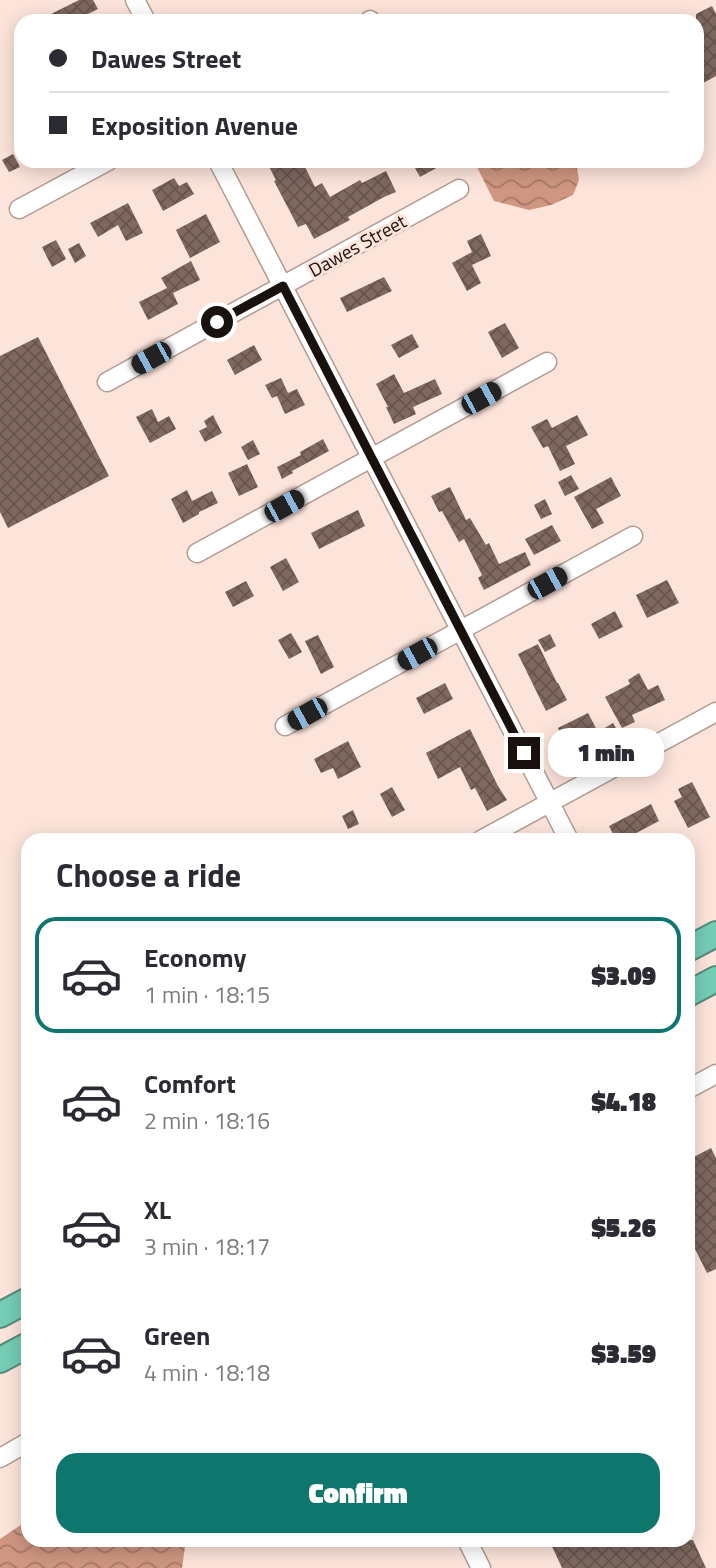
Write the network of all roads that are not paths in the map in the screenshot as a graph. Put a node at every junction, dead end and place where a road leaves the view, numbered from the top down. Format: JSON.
{"nodes":[{"id":1,"x":95,"y":168,"type":"edge"},
{"id":2,"x":222,"y":168,"type":"edge"},
{"id":3,"x":459,"y":189,"type":"dead end"},
{"id":4,"x":19,"y":209,"type":"dead end"},
{"id":5,"x":283,"y":286,"type":"junction"},
{"id":6,"x":547,"y":362,"type":"dead end"},
{"id":7,"x":107,"y":382,"type":"dead end"},
{"id":8,"x":372,"y":458,"type":"junction"},
{"id":9,"x":633,"y":536,"type":"dead end"},
{"id":10,"x":197,"y":553,"type":"dead end"},
{"id":11,"x":460,"y":630,"type":"junction"},
{"id":12,"x":716,"y":712,"type":"edge"},
{"id":13,"x":285,"y":726,"type":"dead end"},
{"id":14,"x":549,"y":803,"type":"junction"},
{"id":15,"x":494,"y":833,"type":"edge"},
{"id":16,"x":565,"y":833,"type":"edge"},
{"id":17,"x":716,"y":934,"type":"edge"},
{"id":18,"x":695,"y":945,"type":"edge"},
{"id":19,"x":716,"y":979,"type":"edge"},
{"id":20,"x":695,"y":990,"type":"edge"},
{"id":21,"x":716,"y":1074,"type":"edge"},
{"id":22,"x":695,"y":1085,"type":"edge"},
{"id":23,"x":21,"y":1304,"type":"edge"},
{"id":24,"x":0,"y":1315,"type":"edge"},
{"id":25,"x":21,"y":1349,"type":"edge"},
{"id":26,"x":0,"y":1360,"type":"edge"},
{"id":27,"x":21,"y":1446,"type":"edge"},
{"id":28,"x":0,"y":1458,"type":"edge"},
{"id":29,"x":470,"y":1547,"type":"edge"},
{"id":30,"x":481,"y":1568,"type":"edge"}],
"edges":[{"from":1,"to":4,"type":"street"},
{"from":2,"to":5,"type":"street"},
{"from":3,"to":5,"type":"street","name":"Dawes Street"},
{"from":5,"to":7,"type":"street","name":"Dawes Street"},
{"from":5,"to":8,"type":"street"},
{"from":6,"to":8,"type":"street"},
{"from":8,"to":10,"type":"street"},
{"from":8,"to":11,"type":"street"},
{"from":9,"to":11,"type":"street"},
{"from":11,"to":13,"type":"street"},
{"from":11,"to":14,"type":"street"},
{"from":12,"to":14,"type":"street"},
{"from":14,"to":15,"type":"street"},
{"from":14,"to":16,"type":"street"},
{"from":17,"to":18,"type":"highway"},
{"from":19,"to":20,"type":"highway"},
{"from":21,"to":22,"type":"street"},
{"from":23,"to":24,"type":"highway"},
{"from":25,"to":26,"type":"highway"},
{"from":27,"to":28,"type":"street"},
{"from":29,"to":30,"type":"street"}]}
